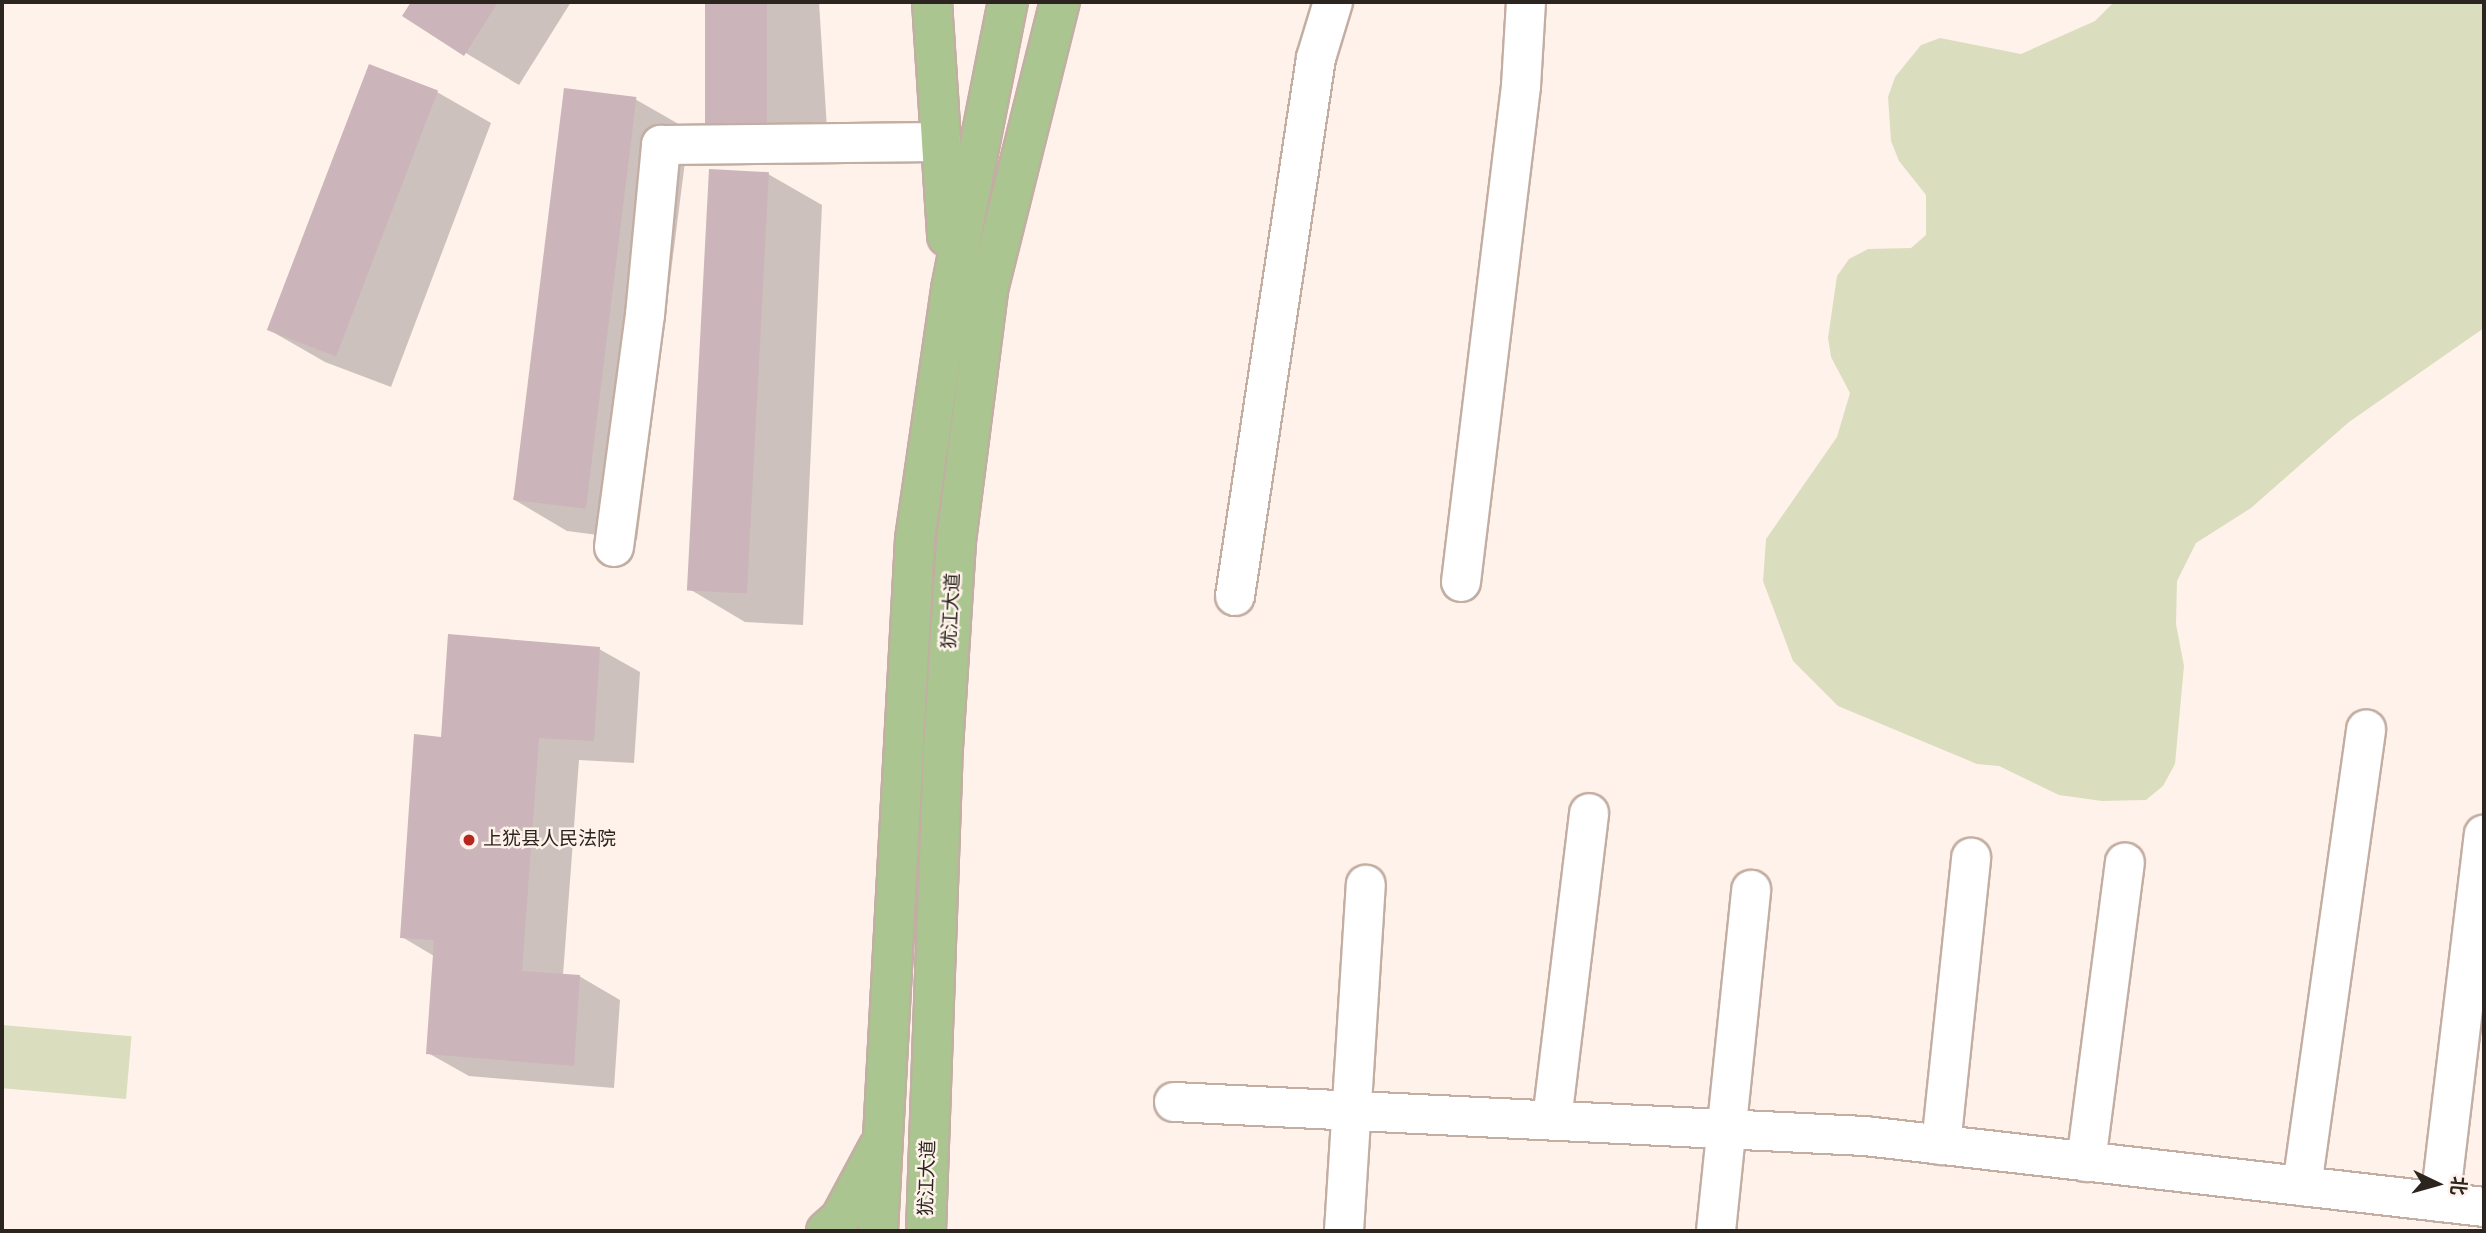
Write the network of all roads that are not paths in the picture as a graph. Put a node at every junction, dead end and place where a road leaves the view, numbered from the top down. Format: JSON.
{"nodes":[{"id":1,"x":932,"y":2,"type":"edge"},
{"id":2,"x":1008,"y":2,"type":"edge"},
{"id":3,"x":1060,"y":2,"type":"edge"},
{"id":4,"x":1333,"y":2,"type":"edge"},
{"id":5,"x":1526,"y":2,"type":"edge"},
{"id":6,"x":941,"y":142,"type":"junction"},
{"id":7,"x":951,"y":289,"type":"junction"},
{"id":8,"x":614,"y":547,"type":"dead end"},
{"id":9,"x":1461,"y":582,"type":"dead end"},
{"id":10,"x":1236,"y":596,"type":"dead end"},
{"id":11,"x":2367,"y":729,"type":"dead end"},
{"id":12,"x":1589,"y":813,"type":"dead end"},
{"id":13,"x":2484,"y":835,"type":"edge"},
{"id":14,"x":1971,"y":858,"type":"dead end"},
{"id":15,"x":2125,"y":863,"type":"dead end"},
{"id":16,"x":1366,"y":885,"type":"dead end"},
{"id":17,"x":1751,"y":890,"type":"dead end"},
{"id":18,"x":1174,"y":1102,"type":"dead end"},
{"id":19,"x":1349,"y":1111,"type":"junction"},
{"id":20,"x":1552,"y":1120,"type":"junction"},
{"id":21,"x":1724,"y":1129,"type":"junction"},
{"id":22,"x":884,"y":1137,"type":"junction"},
{"id":23,"x":930,"y":1143,"type":"junction"},
{"id":24,"x":1941,"y":1145,"type":"junction"},
{"id":25,"x":2086,"y":1161,"type":"junction"},
{"id":26,"x":2302,"y":1186,"type":"junction"},
{"id":27,"x":2440,"y":1202,"type":"junction"},
{"id":28,"x":2484,"y":1207,"type":"edge"},
{"id":29,"x":826,"y":1231,"type":"edge"},
{"id":30,"x":878,"y":1231,"type":"edge"},
{"id":31,"x":926,"y":1231,"type":"edge"},
{"id":32,"x":953,"y":1231,"type":"edge"},
{"id":33,"x":1344,"y":1231,"type":"edge"},
{"id":34,"x":1716,"y":1231,"type":"edge"}],
"edges":[{"from":1,"to":6,"type":"main road"},
{"from":2,"to":7,"type":"main road"},
{"from":3,"to":23,"type":"main road","name":"犹江大道"},
{"from":4,"to":10,"type":"street"},
{"from":5,"to":9,"type":"street"},
{"from":6,"to":7,"type":"main road"},
{"from":6,"to":8,"type":"street"},
{"from":7,"to":22,"type":"main road"},
{"from":11,"to":26,"type":"street"},
{"from":12,"to":20,"type":"street"},
{"from":13,"to":27,"type":"street"},
{"from":14,"to":24,"type":"street"},
{"from":15,"to":25,"type":"street"},
{"from":16,"to":19,"type":"street"},
{"from":17,"to":21,"type":"street"},
{"from":18,"to":19,"type":"street"},
{"from":19,"to":20,"type":"street"},
{"from":19,"to":33,"type":"street"},
{"from":20,"to":21,"type":"street"},
{"from":21,"to":24,"type":"street"},
{"from":21,"to":34,"type":"street"},
{"from":22,"to":29,"type":"main road"},
{"from":22,"to":30,"type":"main road"},
{"from":23,"to":31,"type":"main road","name":"犹江大道"},
{"from":23,"to":32,"type":"main road"},
{"from":24,"to":25,"type":"street"},
{"from":25,"to":26,"type":"street"},
{"from":26,"to":27,"type":"street"},
{"from":27,"to":28,"type":"street"}]}
